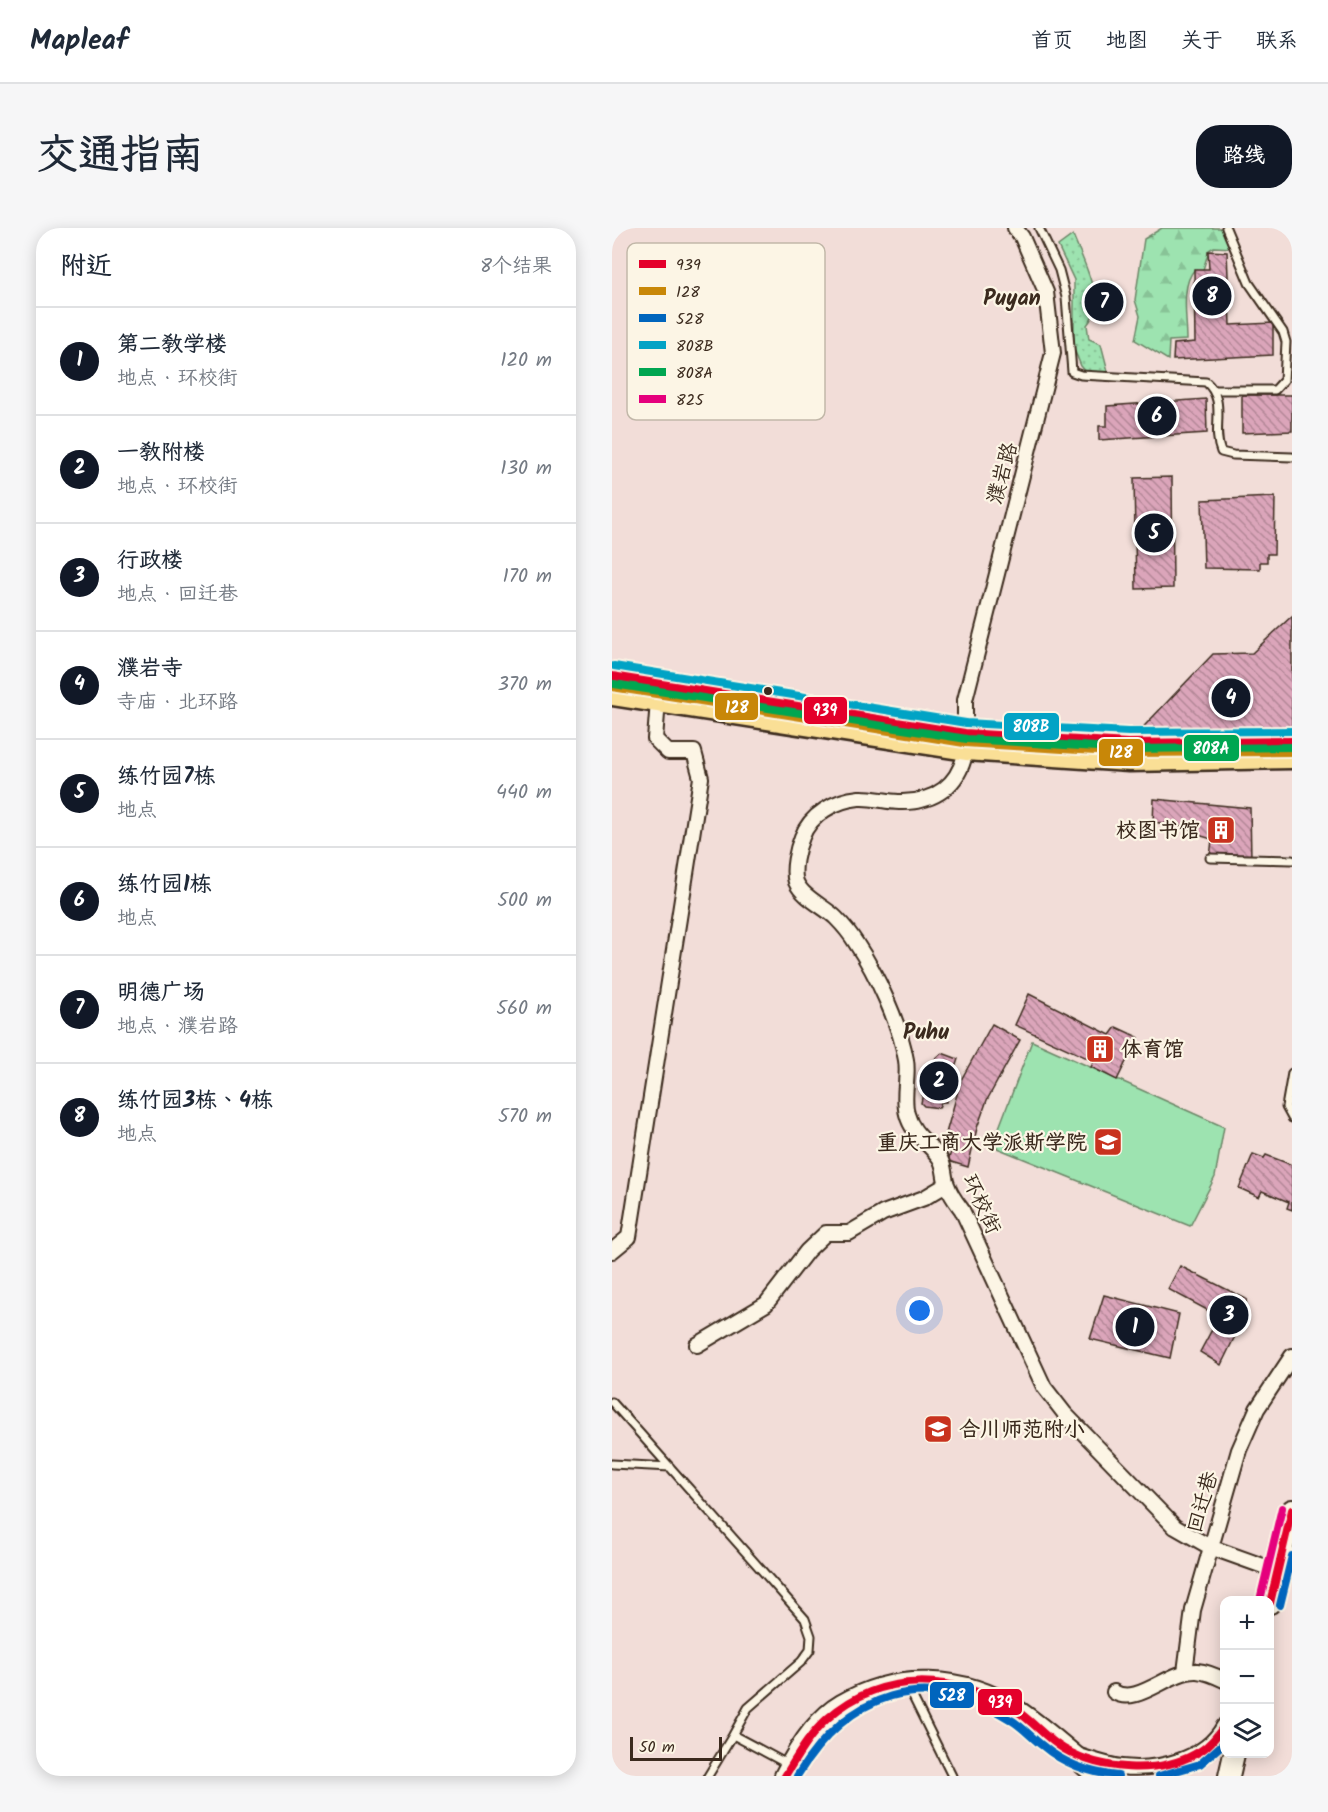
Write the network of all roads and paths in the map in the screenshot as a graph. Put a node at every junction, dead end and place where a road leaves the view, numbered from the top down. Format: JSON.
{"nodes":[{"id":1,"x":1015,"y":228,"type":"edge"},
{"id":2,"x":1039,"y":228,"type":"edge"},
{"id":3,"x":1226,"y":228,"type":"edge"},
{"id":4,"x":1216,"y":390,"type":"junction"},
{"id":5,"x":1292,"y":457,"type":"edge"},
{"id":6,"x":612,"y":676,"type":"edge"},
{"id":7,"x":612,"y":694,"type":"edge"},
{"id":8,"x":658,"y":701,"type":"junction"},
{"id":9,"x":965,"y":741,"type":"junction"},
{"id":10,"x":1292,"y":741,"type":"edge"},
{"id":11,"x":1292,"y":757,"type":"edge"},
{"id":12,"x":1210,"y":858,"type":"dead end"},
{"id":13,"x":1292,"y":860,"type":"edge"},
{"id":14,"x":1292,"y":1073,"type":"edge"},
{"id":15,"x":1292,"y":1118,"type":"edge"},
{"id":16,"x":946,"y":1185,"type":"junction"},
{"id":17,"x":612,"y":1251,"type":"edge"},
{"id":18,"x":697,"y":1345,"type":"dead end"},
{"id":19,"x":1292,"y":1356,"type":"edge"},
{"id":20,"x":612,"y":1402,"type":"edge"},
{"id":21,"x":612,"y":1464,"type":"edge"},
{"id":22,"x":670,"y":1467,"type":"junction"},
{"id":23,"x":1292,"y":1510,"type":"edge"},
{"id":24,"x":1210,"y":1547,"type":"junction"},
{"id":25,"x":1277,"y":1571,"type":"junction"},
{"id":26,"x":1271,"y":1596,"type":"edge"},
{"id":27,"x":1185,"y":1672,"type":"junction"},
{"id":28,"x":1220,"y":1679,"type":"edge"},
{"id":29,"x":905,"y":1682,"type":"junction"},
{"id":30,"x":1114,"y":1692,"type":"dead end"},
{"id":31,"x":1220,"y":1730,"type":"edge"},
{"id":32,"x":733,"y":1735,"type":"junction"},
{"id":33,"x":1071,"y":1753,"type":"junction"},
{"id":34,"x":1233,"y":1758,"type":"edge"},
{"id":35,"x":788,"y":1771,"type":"edge"},
{"id":36,"x":708,"y":1776,"type":"edge"},
{"id":37,"x":952,"y":1776,"type":"edge"},
{"id":38,"x":1098,"y":1776,"type":"edge"},
{"id":39,"x":1229,"y":1776,"type":"edge"}],
"edges":[{"from":1,"to":9,"type":"street","name":"濮岩路"},
{"from":2,"to":4,"type":"lane"},
{"from":3,"to":4,"type":"lane"},
{"from":4,"to":5,"type":"lane"},
{"from":6,"to":9,"type":"main road"},
{"from":7,"to":8,"type":"main road"},
{"from":8,"to":9,"type":"main road"},
{"from":8,"to":17,"type":"street"},
{"from":9,"to":10,"type":"main road"},
{"from":9,"to":11,"type":"main road"},
{"from":9,"to":16,"type":"street","name":"环校街"},
{"from":12,"to":13,"type":"lane"},
{"from":14,"to":15,"type":"lane"},
{"from":16,"to":18,"type":"street"},
{"from":16,"to":24,"type":"street","name":"环校街"},
{"from":19,"to":24,"type":"street","name":"回迁巷"},
{"from":20,"to":22,"type":"lane"},
{"from":21,"to":22,"type":"lane"},
{"from":22,"to":32,"type":"lane"},
{"from":23,"to":25,"type":"main road"},
{"from":24,"to":25,"type":"street","name":"环校街"},
{"from":24,"to":27,"type":"street","name":"回迁巷"},
{"from":25,"to":26,"type":"main road"},
{"from":27,"to":28,"type":"street"},
{"from":27,"to":30,"type":"street"},
{"from":29,"to":33,"type":"main road"},
{"from":29,"to":35,"type":"main road"},
{"from":29,"to":37,"type":"lane"},
{"from":31,"to":33,"type":"street"},
{"from":32,"to":35,"type":"lane"},
{"from":32,"to":36,"type":"lane"},
{"from":33,"to":38,"type":"main road"},
{"from":34,"to":39,"type":"main road"}]}
